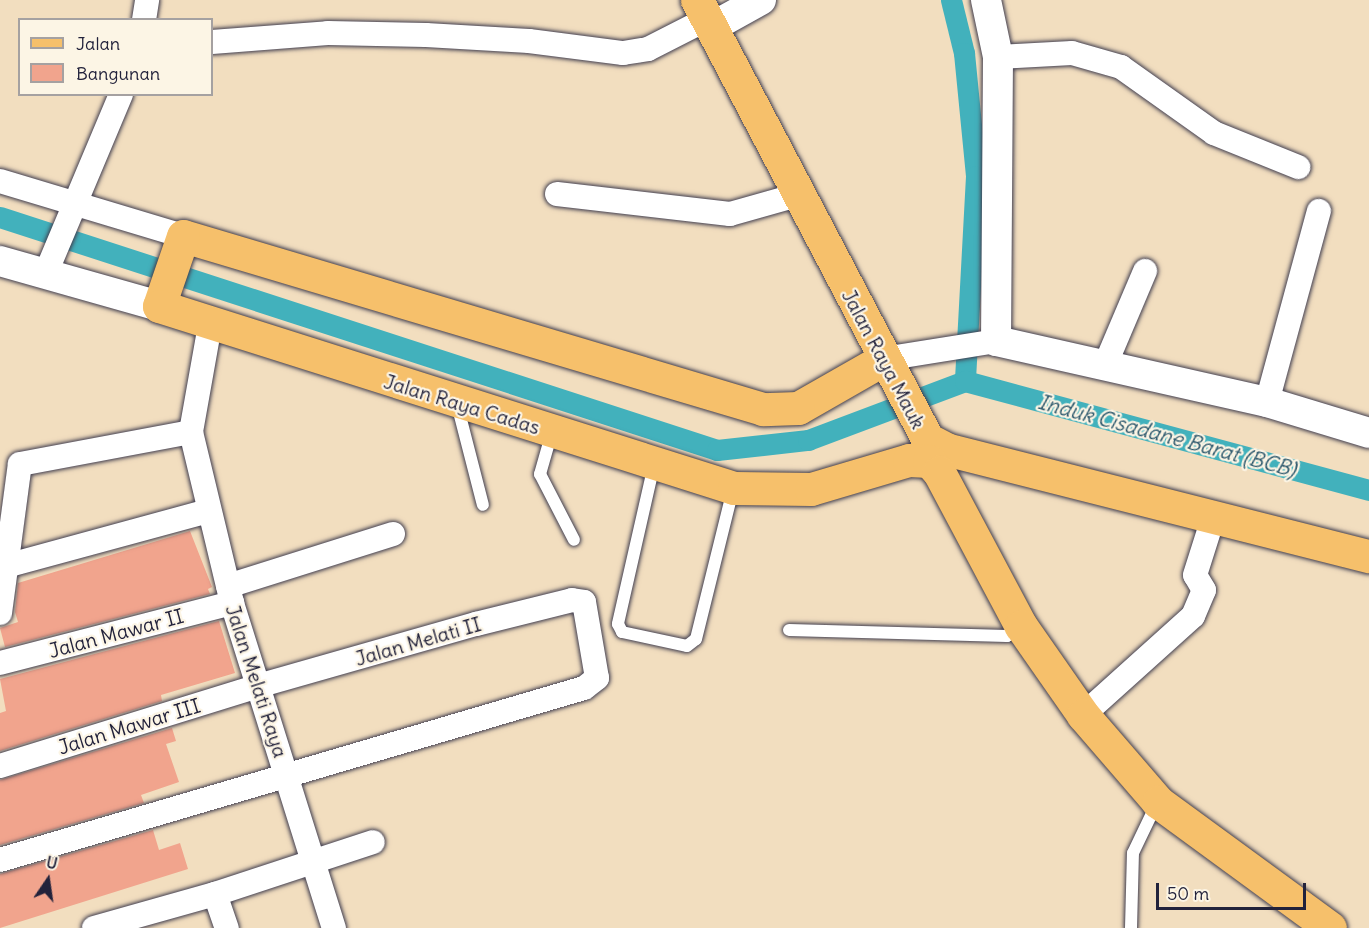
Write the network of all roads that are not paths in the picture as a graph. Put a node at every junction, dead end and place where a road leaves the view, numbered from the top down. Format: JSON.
{"nodes":[{"id":1,"x":147,"y":0,"type":"edge"},
{"id":2,"x":761,"y":0,"type":"edge"},
{"id":3,"x":986,"y":0,"type":"edge"},
{"id":4,"x":705,"y":15,"type":"edge"},
{"id":5,"x":144,"y":18,"type":"edge"},
{"id":6,"x":213,"y":42,"type":"edge"},
{"id":7,"x":998,"y":57,"type":"junction"},
{"id":8,"x":120,"y":96,"type":"edge"},
{"id":9,"x":1298,"y":167,"type":"dead end"},
{"id":10,"x":0,"y":181,"type":"edge"},
{"id":11,"x":557,"y":194,"type":"dead end"},
{"id":12,"x":797,"y":195,"type":"junction"},
{"id":13,"x":73,"y":209,"type":"junction"},
{"id":14,"x":1319,"y":211,"type":"dead end"},
{"id":15,"x":181,"y":243,"type":"junction"},
{"id":16,"x":0,"y":261,"type":"edge"},
{"id":17,"x":50,"y":263,"type":"junction"},
{"id":18,"x":1145,"y":271,"type":"dead end"},
{"id":19,"x":162,"y":299,"type":"junction"},
{"id":20,"x":210,"y":325,"type":"junction"},
{"id":21,"x":986,"y":343,"type":"junction"},
{"id":22,"x":893,"y":362,"type":"junction"},
{"id":23,"x":1106,"y":363,"type":"junction"},
{"id":24,"x":1266,"y":402,"type":"junction"},
{"id":25,"x":457,"y":403,"type":"junction"},
{"id":26,"x":191,"y":432,"type":"junction"},
{"id":27,"x":552,"y":432,"type":"junction"},
{"id":28,"x":1369,"y":433,"type":"edge"},
{"id":29,"x":925,"y":447,"type":"junction"},
{"id":30,"x":654,"y":465,"type":"junction"},
{"id":31,"x":734,"y":488,"type":"junction"},
{"id":32,"x":483,"y":505,"type":"dead end"},
{"id":33,"x":208,"y":511,"type":"junction"},
{"id":34,"x":1214,"y":515,"type":"junction"},
{"id":35,"x":393,"y":534,"type":"dead end"},
{"id":36,"x":574,"y":540,"type":"dead end"},
{"id":37,"x":1369,"y":556,"type":"edge"},
{"id":38,"x":6,"y":566,"type":"junction"},
{"id":39,"x":230,"y":594,"type":"junction"},
{"id":40,"x":0,"y":613,"type":"edge"},
{"id":41,"x":1021,"y":626,"type":"junction"},
{"id":42,"x":789,"y":630,"type":"dead end"},
{"id":43,"x":0,"y":663,"type":"edge"},
{"id":44,"x":258,"y":686,"type":"junction"},
{"id":45,"x":1083,"y":715,"type":"junction"},
{"id":46,"x":0,"y":766,"type":"edge"},
{"id":47,"x":286,"y":775,"type":"junction"},
{"id":48,"x":1158,"y":802,"type":"junction"},
{"id":49,"x":373,"y":842,"type":"dead end"},
{"id":50,"x":0,"y":860,"type":"edge"},
{"id":51,"x":310,"y":863,"type":"junction"},
{"id":52,"x":214,"y":894,"type":"junction"},
{"id":53,"x":94,"y":928,"type":"edge"},
{"id":54,"x":227,"y":928,"type":"edge"},
{"id":55,"x":334,"y":928,"type":"edge"},
{"id":56,"x":1131,"y":928,"type":"edge"},
{"id":57,"x":1330,"y":928,"type":"edge"}],
"edges":[{"from":1,"to":5,"type":"street"},
{"from":2,"to":4,"type":"street"},
{"from":3,"to":7,"type":"street"},
{"from":4,"to":6,"type":"street"},
{"from":4,"to":12,"type":"main road","name":"Jalan Raya Mauk"},
{"from":7,"to":9,"type":"street"},
{"from":7,"to":21,"type":"street"},
{"from":8,"to":13,"type":"street"},
{"from":10,"to":13,"type":"street"},
{"from":11,"to":12,"type":"street"},
{"from":12,"to":22,"type":"main road","name":"Jalan Raya Mauk"},
{"from":13,"to":15,"type":"street"},
{"from":13,"to":17,"type":"street"},
{"from":14,"to":24,"type":"street"},
{"from":15,"to":19,"type":"main road"},
{"from":15,"to":22,"type":"main road"},
{"from":16,"to":17,"type":"street","name":"Jalan Raya Cadas"},
{"from":17,"to":19,"type":"street","name":"Jalan Raya Cadas"},
{"from":18,"to":23,"type":"street"},
{"from":19,"to":20,"type":"main road","name":"Jalan Raya Cadas"},
{"from":20,"to":25,"type":"main road","name":"Jalan Raya Cadas"},
{"from":20,"to":26,"type":"street"},
{"from":21,"to":22,"type":"street"},
{"from":21,"to":23,"type":"street"},
{"from":22,"to":29,"type":"main road","name":"Jalan Raya Mauk"},
{"from":23,"to":24,"type":"street"},
{"from":24,"to":28,"type":"street"},
{"from":25,"to":27,"type":"main road","name":"Jalan Raya Cadas"},
{"from":25,"to":32,"type":"lane"},
{"from":26,"to":33,"type":"street","name":"Jalan Melati Raya"},
{"from":26,"to":38,"type":"street"},
{"from":27,"to":30,"type":"main road","name":"Jalan Raya Cadas"},
{"from":27,"to":36,"type":"lane"},
{"from":29,"to":31,"type":"main road","name":"Jalan Raya Cadas"},
{"from":29,"to":34,"type":"main road","name":"Jalan Raya Mauk"},
{"from":29,"to":41,"type":"main road"},
{"from":30,"to":31,"type":"main road","name":"Jalan Raya Cadas"},
{"from":30,"to":31,"type":"lane"},
{"from":33,"to":38,"type":"street"},
{"from":33,"to":39,"type":"street","name":"Jalan Melati Raya"},
{"from":34,"to":37,"type":"main road","name":"Jalan Raya Mauk"},
{"from":34,"to":45,"type":"street"},
{"from":35,"to":39,"type":"street","name":"Jalan Mawar II"},
{"from":38,"to":40,"type":"street"},
{"from":39,"to":43,"type":"street","name":"Jalan Mawar II"},
{"from":39,"to":44,"type":"street","name":"Jalan Melati Raya"},
{"from":41,"to":42,"type":"lane"},
{"from":41,"to":45,"type":"main road"},
{"from":44,"to":46,"type":"street","name":"Jalan Mawar III"},
{"from":44,"to":47,"type":"street","name":"Jalan Melati Raya"},
{"from":44,"to":47,"type":"street","name":"Jalan Melati II"},
{"from":45,"to":48,"type":"main road"},
{"from":47,"to":50,"type":"street"},
{"from":47,"to":51,"type":"street","name":"Jalan Melati Raya"},
{"from":48,"to":56,"type":"lane"},
{"from":48,"to":57,"type":"main road"},
{"from":49,"to":51,"type":"street"},
{"from":51,"to":52,"type":"street"},
{"from":51,"to":55,"type":"street","name":"Jalan Melati Raya"},
{"from":52,"to":53,"type":"street"},
{"from":52,"to":54,"type":"street"}]}
